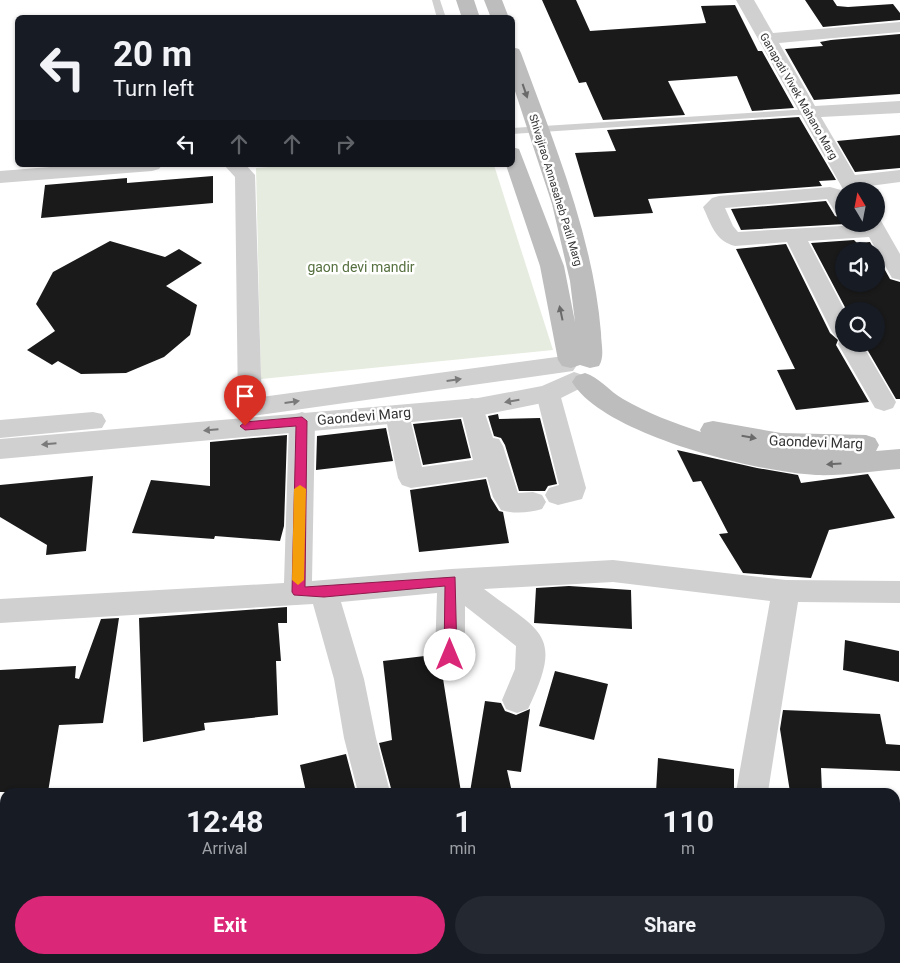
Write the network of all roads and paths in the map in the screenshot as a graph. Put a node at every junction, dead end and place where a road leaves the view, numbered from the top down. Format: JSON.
{"nodes":[{"id":1,"x":436,"y":0,"type":"edge"},
{"id":2,"x":465,"y":0,"type":"edge"},
{"id":3,"x":492,"y":0,"type":"edge"},
{"id":4,"x":745,"y":0,"type":"edge"},
{"id":5,"x":441,"y":15,"type":"edge"},
{"id":6,"x":470,"y":15,"type":"edge"},
{"id":7,"x":499,"y":15,"type":"edge"},
{"id":8,"x":900,"y":27,"type":"edge"},
{"id":9,"x":767,"y":39,"type":"junction"},
{"id":10,"x":515,"y":62,"type":"edge"},
{"id":11,"x":900,"y":107,"type":"edge"},
{"id":12,"x":809,"y":112,"type":"junction"},
{"id":13,"x":538,"y":129,"type":"junction"},
{"id":14,"x":515,"y":131,"type":"edge"},
{"id":15,"x":515,"y":161,"type":"edge"},
{"id":16,"x":129,"y":167,"type":"edge"},
{"id":17,"x":236,"y":167,"type":"edge"},
{"id":18,"x":900,"y":176,"type":"edge"},
{"id":19,"x":0,"y":178,"type":"edge"},
{"id":20,"x":848,"y":182,"type":"edge"},
{"id":21,"x":873,"y":182,"type":"edge"},
{"id":22,"x":835,"y":196,"type":"edge"},
{"id":23,"x":835,"y":230,"type":"edge"},
{"id":24,"x":867,"y":232,"type":"edge"},
{"id":25,"x":794,"y":235,"type":"junction"},
{"id":26,"x":900,"y":273,"type":"edge"},
{"id":27,"x":835,"y":315,"type":"edge"},
{"id":28,"x":855,"y":352,"type":"edge"},
{"id":29,"x":580,"y":371,"type":"junction"},
{"id":30,"x":548,"y":394,"type":"junction"},
{"id":31,"x":884,"y":402,"type":"dead end"},
{"id":32,"x":475,"y":407,"type":"junction"},
{"id":33,"x":250,"y":408,"type":"junction"},
{"id":34,"x":397,"y":414,"type":"junction"},
{"id":35,"x":302,"y":421,"type":"junction"},
{"id":36,"x":0,"y":429,"type":"edge"},
{"id":37,"x":900,"y":440,"type":"edge"},
{"id":38,"x":0,"y":449,"type":"edge"},
{"id":39,"x":900,"y":459,"type":"edge"},
{"id":40,"x":558,"y":495,"type":"dead end"},
{"id":41,"x":533,"y":502,"type":"dead end"},
{"id":42,"x":451,"y":580,"type":"junction"},
{"id":43,"x":786,"y":591,"type":"junction"},
{"id":44,"x":311,"y":592,"type":"junction"},
{"id":45,"x":900,"y":592,"type":"edge"},
{"id":46,"x":0,"y":611,"type":"edge"},
{"id":47,"x":450,"y":655,"type":"dead end"},
{"id":48,"x":517,"y":700,"type":"dead end"},
{"id":49,"x":373,"y":788,"type":"edge"},
{"id":50,"x":753,"y":788,"type":"edge"}],
"edges":[{"from":1,"to":5,"type":"lane"},
{"from":2,"to":6,"type":"main road"},
{"from":3,"to":7,"type":"main road"},
{"from":4,"to":9,"type":"street","name":"Ganapati Vivek Mahano Marg"},
{"from":8,"to":9,"type":"street"},
{"from":9,"to":12,"type":"street","name":"Ganapati Vivek Mahano Marg"},
{"from":10,"to":13,"type":"main road","name":"Shivajirao Annasaheb Patil Marg","one_way":true},
{"from":11,"to":12,"type":"street"},
{"from":12,"to":13,"type":"lane"},
{"from":12,"to":20,"type":"street","name":"Ganapati Vivek Mahano Marg"},
{"from":13,"to":14,"type":"lane"},
{"from":13,"to":29,"type":"main road","name":"Shivajirao Annasaheb Patil Marg"},
{"from":29,"to":15,"type":"main road","name":"Shivajirao Annasaheb Patil Marg","one_way":true},
{"from":16,"to":19,"type":"street"},
{"from":17,"to":33,"type":"street"},
{"from":18,"to":21,"type":"street"},
{"from":22,"to":25,"type":"street"},
{"from":23,"to":25,"type":"street"},
{"from":24,"to":26,"type":"street"},
{"from":25,"to":27,"type":"street"},
{"from":28,"to":31,"type":"street"},
{"from":29,"to":30,"type":"street","name":"Gaondevi Marg"},
{"from":33,"to":29,"type":"street","name":"Gaondevi Marg","one_way":true},
{"from":29,"to":37,"type":"main road","name":"Gaondevi Marg","one_way":true},
{"from":39,"to":29,"type":"main road","name":"Gaondevi Marg","one_way":true},
{"from":30,"to":32,"type":"street","name":"Gaondevi Marg","one_way":true},
{"from":30,"to":40,"type":"street"},
{"from":32,"to":34,"type":"street","name":"Gaondevi Marg"},
{"from":32,"to":34,"type":"street"},
{"from":32,"to":41,"type":"street"},
{"from":33,"to":36,"type":"street","name":"Gaondevi Marg"},
{"from":34,"to":35,"type":"street","name":"Gaondevi Marg"},
{"from":35,"to":38,"type":"street","name":"Gaondevi Marg","one_way":true},
{"from":35,"to":44,"type":"street"},
{"from":42,"to":43,"type":"street"},
{"from":42,"to":44,"type":"street"},
{"from":42,"to":47,"type":"street"},
{"from":42,"to":48,"type":"street"},
{"from":43,"to":45,"type":"street"},
{"from":43,"to":50,"type":"street"},
{"from":44,"to":46,"type":"street"},
{"from":44,"to":49,"type":"street"}]}
